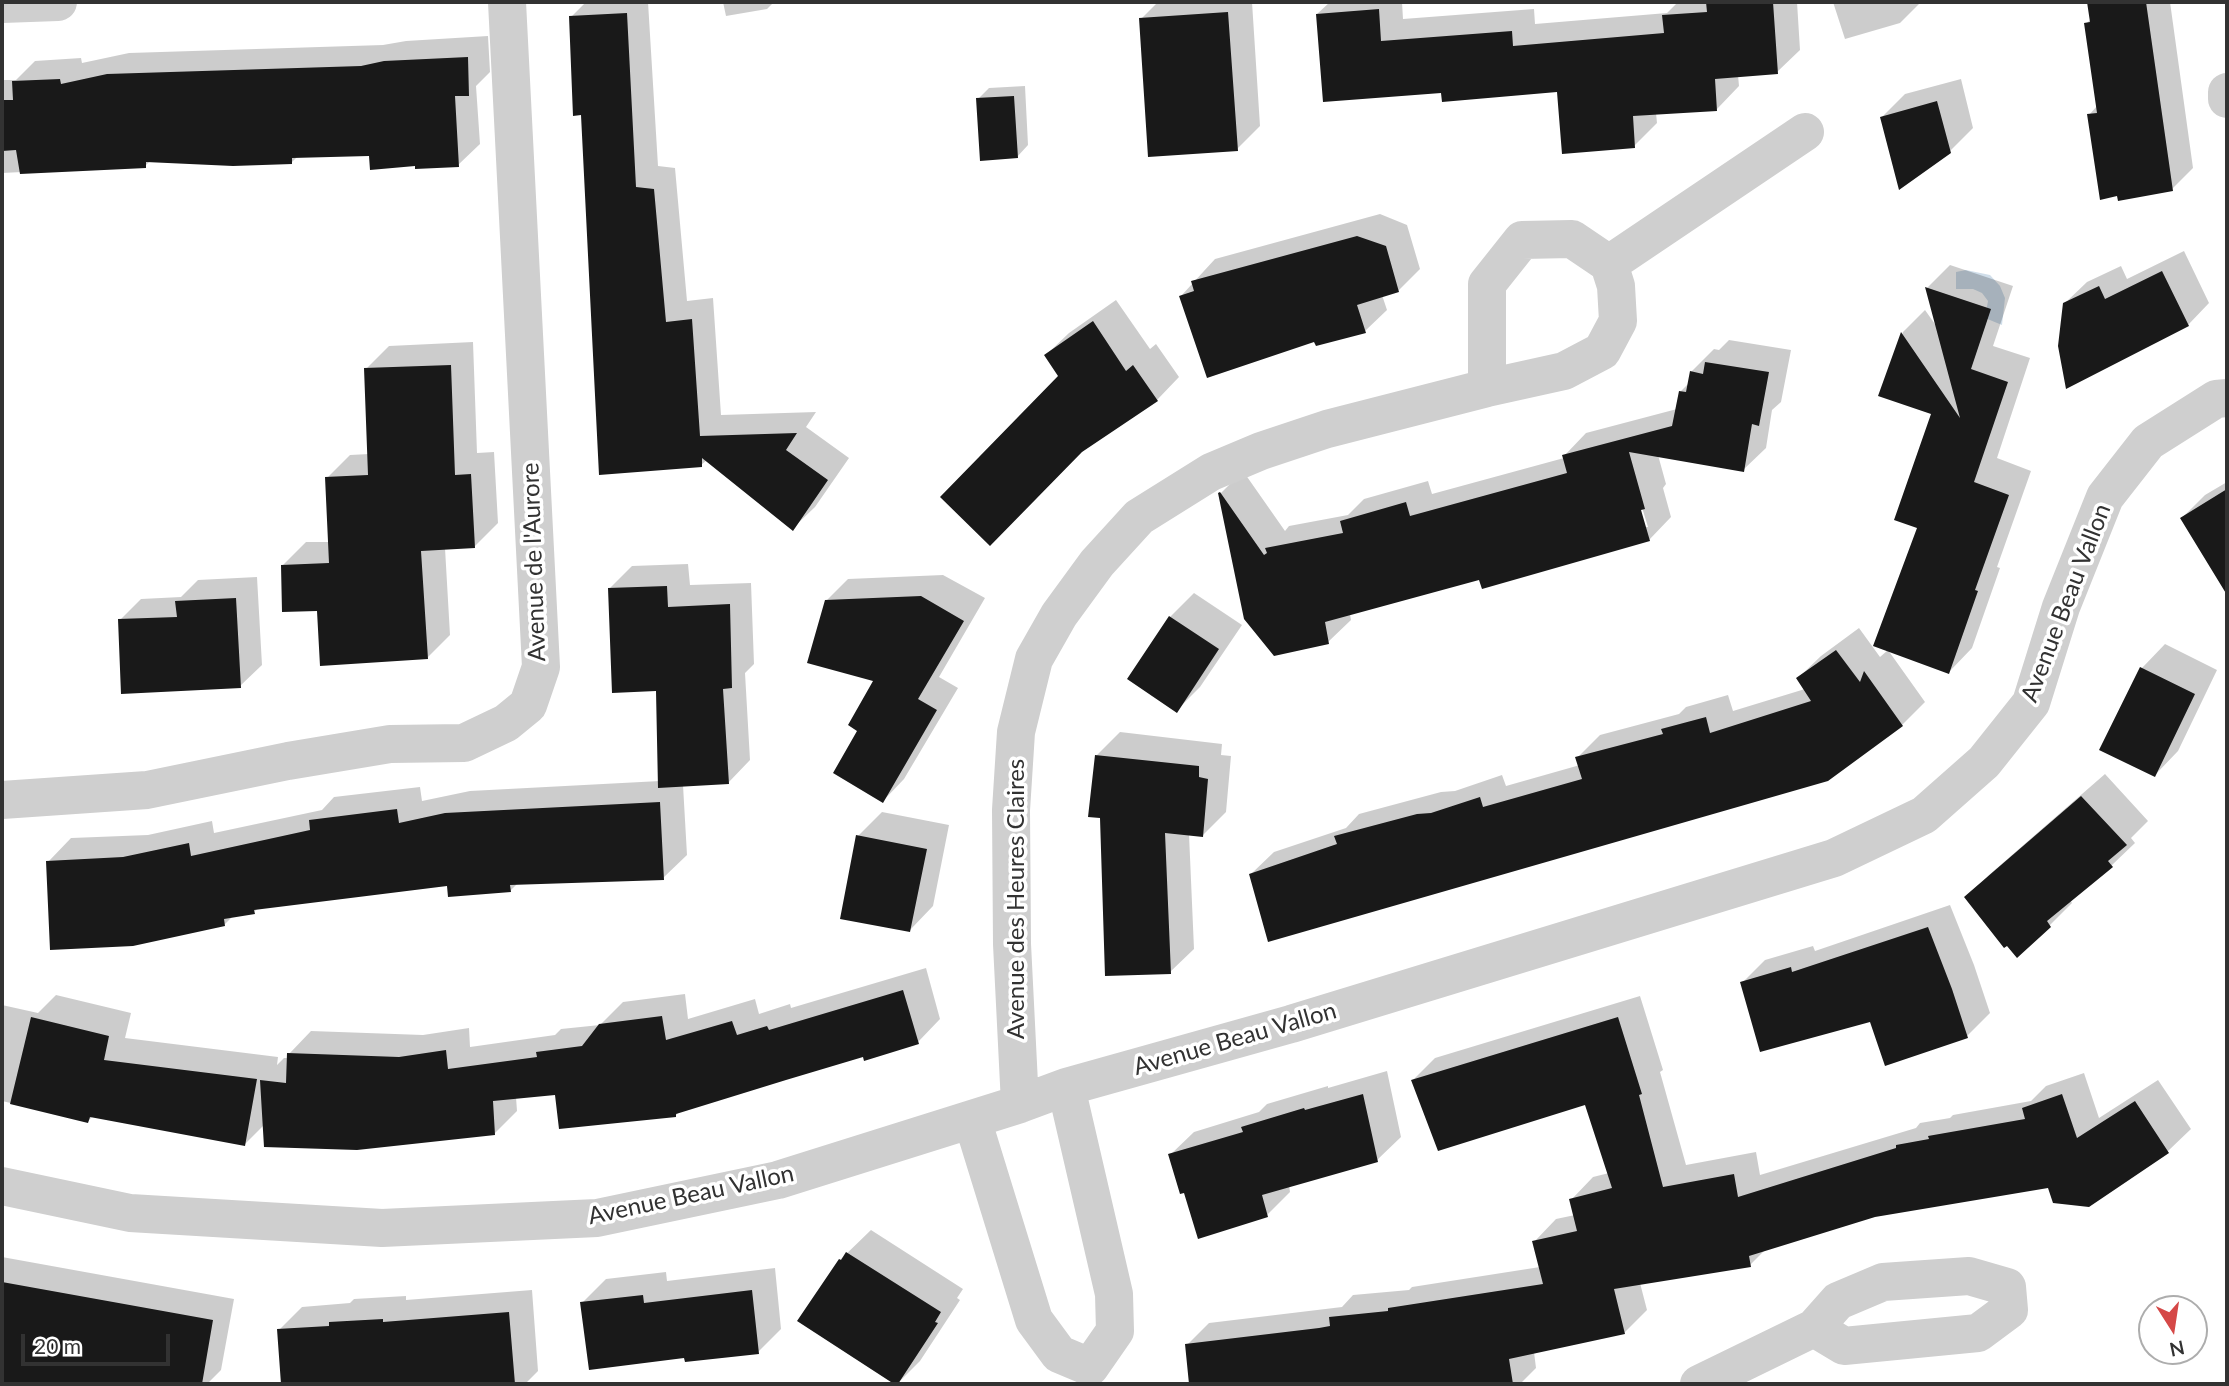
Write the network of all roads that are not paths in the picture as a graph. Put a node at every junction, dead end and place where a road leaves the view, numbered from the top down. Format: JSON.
{"nodes":[{"id":1,"x":58,"y":2,"type":"edge"},
{"id":2,"x":507,"y":2,"type":"edge"},
{"id":3,"x":2,"y":4,"type":"edge"},
{"id":4,"x":2227,"y":92,"type":"edge"},
{"id":5,"x":2227,"y":99,"type":"edge"},
{"id":6,"x":1805,"y":132,"type":"dead end"},
{"id":7,"x":1609,"y":264,"type":"junction"},
{"id":8,"x":1487,"y":387,"type":"junction"},
{"id":9,"x":2227,"y":398,"type":"edge"},
{"id":10,"x":2,"y":800,"type":"edge"},
{"id":11,"x":1066,"y":1087,"type":"junction"},
{"id":12,"x":1020,"y":1104,"type":"junction"},
{"id":13,"x":972,"y":1119,"type":"junction"},
{"id":14,"x":2,"y":1186,"type":"edge"},
{"id":15,"x":1814,"y":1328,"type":"dead end"},
{"id":16,"x":1092,"y":1376,"type":"edge"},
{"id":17,"x":1699,"y":1384,"type":"edge"}],
"edges":[{"from":1,"to":3,"type":"street"},
{"from":2,"to":10,"type":"street","name":"Avenue de l'Aurore"},
{"from":4,"to":5,"type":"street"},
{"from":6,"to":7,"type":"street"},
{"from":7,"to":8,"type":"street","name":"Avenue des Heures Claires"},
{"from":7,"to":8,"type":"street"},
{"from":8,"to":12,"type":"street","name":"Avenue des Heures Claires"},
{"from":9,"to":11,"type":"street","name":"Avenue Beau Vallon"},
{"from":11,"to":12,"type":"street","name":"Avenue Beau Vallon"},
{"from":11,"to":16,"type":"street"},
{"from":12,"to":13,"type":"street","name":"Avenue Beau Vallon"},
{"from":13,"to":14,"type":"street","name":"Avenue Beau Vallon"},
{"from":13,"to":16,"type":"street"},
{"from":15,"to":17,"type":"street"}]}
